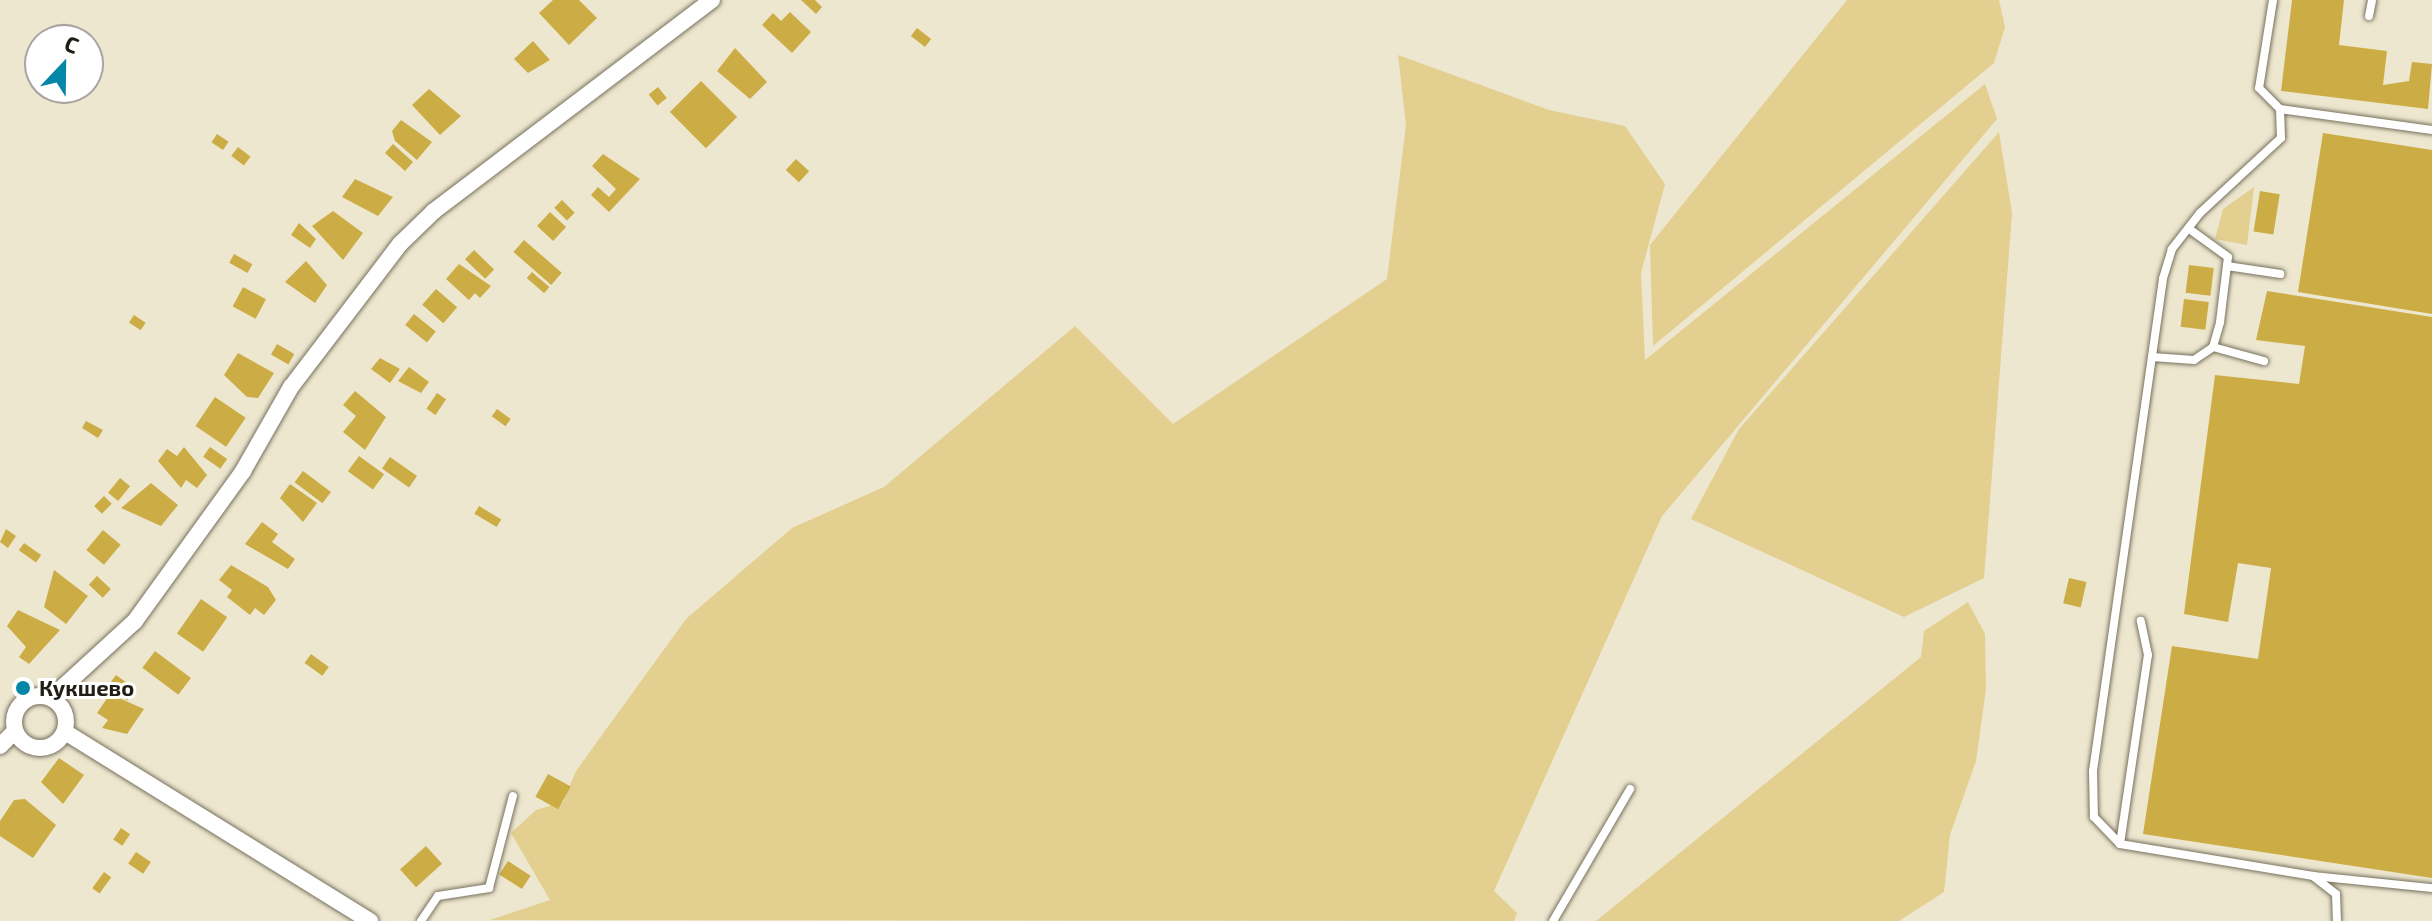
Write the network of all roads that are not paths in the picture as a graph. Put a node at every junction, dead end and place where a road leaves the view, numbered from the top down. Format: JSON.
{"nodes":[{"id":1,"x":712,"y":0,"type":"edge"},
{"id":2,"x":2273,"y":0,"type":"edge"},
{"id":3,"x":2372,"y":0,"type":"edge"},
{"id":4,"x":2369,"y":16,"type":"dead end"},
{"id":5,"x":2280,"y":109,"type":"junction"},
{"id":6,"x":2432,"y":130,"type":"edge"},
{"id":7,"x":2188,"y":228,"type":"junction"},
{"id":8,"x":2227,"y":266,"type":"junction"},
{"id":9,"x":2280,"y":274,"type":"dead end"},
{"id":10,"x":2213,"y":347,"type":"junction"},
{"id":11,"x":2152,"y":357,"type":"junction"},
{"id":12,"x":2264,"y":361,"type":"dead end"},
{"id":13,"x":2141,"y":621,"type":"dead end"},
{"id":14,"x":51,"y":698,"type":"junction"},
{"id":15,"x":15,"y":731,"type":"junction"},
{"id":16,"x":65,"y":732,"type":"junction"},
{"id":17,"x":0,"y":746,"type":"edge"},
{"id":18,"x":1630,"y":789,"type":"dead end"},
{"id":19,"x":513,"y":796,"type":"dead end"},
{"id":20,"x":2120,"y":844,"type":"junction"},
{"id":21,"x":2313,"y":876,"type":"junction"},
{"id":22,"x":2432,"y":888,"type":"edge"},
{"id":23,"x":1551,"y":920,"type":"edge"},
{"id":24,"x":370,"y":921,"type":"edge"},
{"id":25,"x":421,"y":921,"type":"edge"},
{"id":26,"x":2337,"y":921,"type":"edge"}],
"edges":[{"from":1,"to":14,"type":"street"},
{"from":2,"to":5,"type":"lane"},
{"from":3,"to":4,"type":"lane"},
{"from":5,"to":6,"type":"lane"},
{"from":5,"to":7,"type":"lane"},
{"from":7,"to":8,"type":"lane"},
{"from":7,"to":11,"type":"lane"},
{"from":8,"to":9,"type":"lane"},
{"from":8,"to":10,"type":"lane"},
{"from":10,"to":11,"type":"lane"},
{"from":10,"to":12,"type":"lane"},
{"from":11,"to":20,"type":"lane"},
{"from":13,"to":20,"type":"lane"},
{"from":14,"to":15,"type":"street"},
{"from":14,"to":16,"type":"street"},
{"from":15,"to":16,"type":"street"},
{"from":15,"to":17,"type":"street"},
{"from":16,"to":24,"type":"street"},
{"from":18,"to":23,"type":"lane"},
{"from":19,"to":25,"type":"lane"},
{"from":20,"to":21,"type":"lane"},
{"from":21,"to":22,"type":"lane"},
{"from":21,"to":26,"type":"lane"}]}
